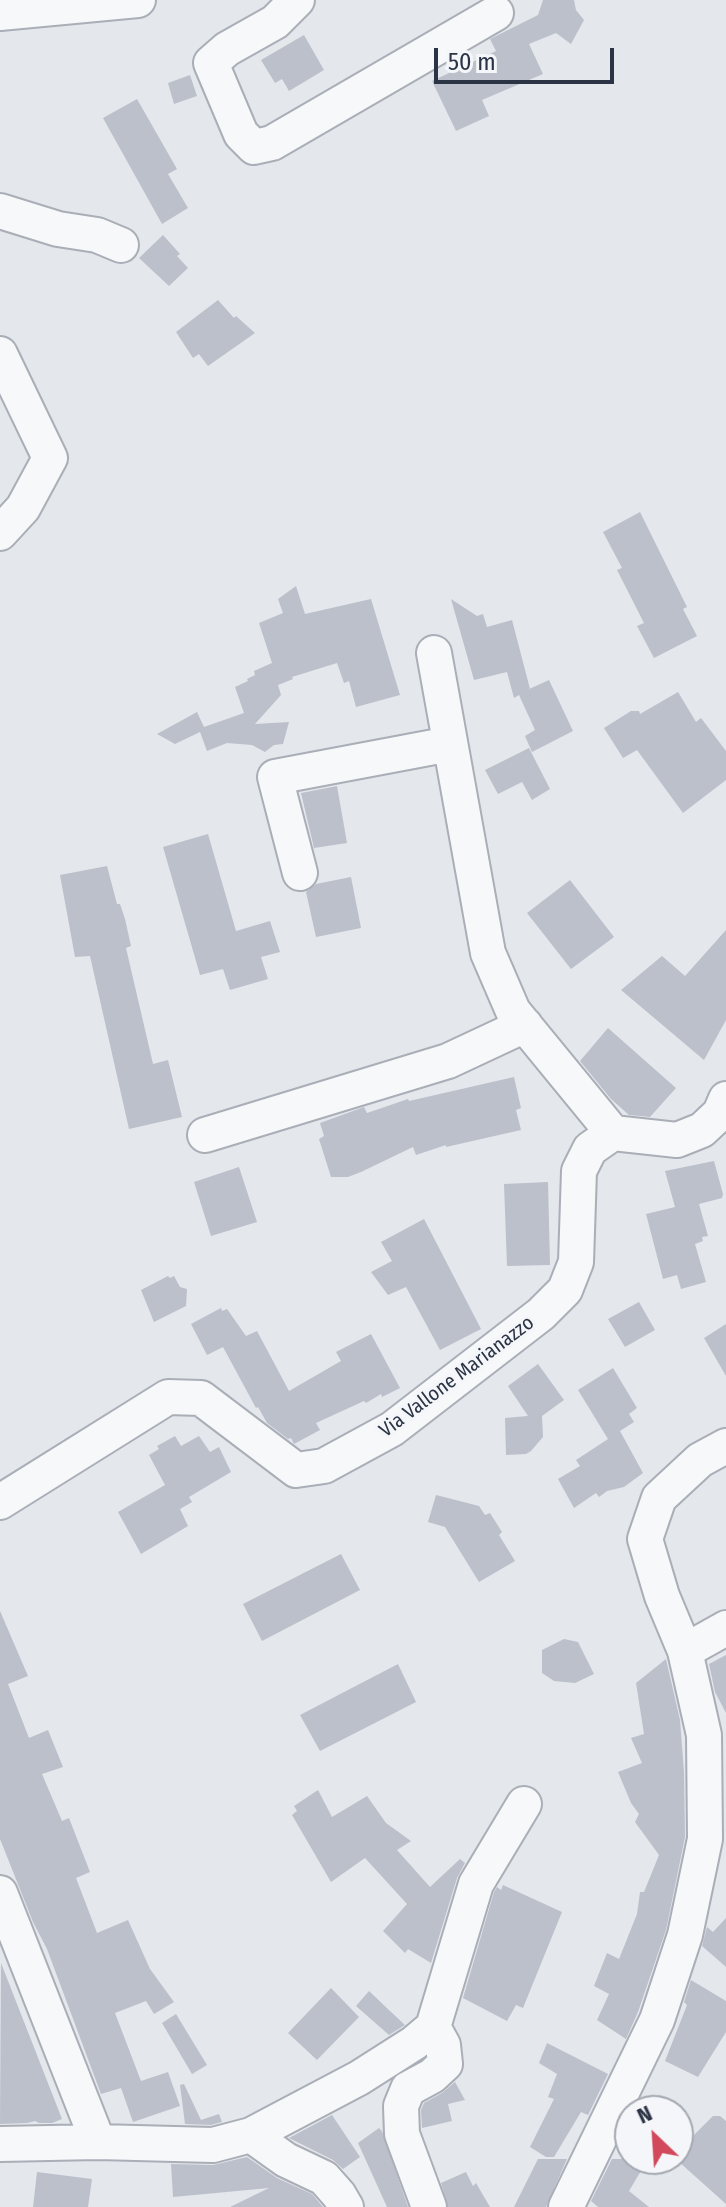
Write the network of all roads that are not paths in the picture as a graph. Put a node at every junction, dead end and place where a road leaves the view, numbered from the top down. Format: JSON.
{"nodes":[{"id":1,"x":138,"y":0,"type":"edge"},
{"id":2,"x":297,"y":0,"type":"edge"},
{"id":3,"x":0,"y":13,"type":"edge"},
{"id":4,"x":496,"y":13,"type":"dead end"},
{"id":5,"x":0,"y":211,"type":"edge"},
{"id":6,"x":121,"y":245,"type":"dead end"},
{"id":7,"x":0,"y":354,"type":"edge"},
{"id":8,"x":0,"y":533,"type":"edge"},
{"id":9,"x":434,"y":653,"type":"dead end"},
{"id":10,"x":450,"y":744,"type":"junction"},
{"id":11,"x":300,"y":873,"type":"dead end"},
{"id":12,"x":525,"y":1025,"type":"junction"},
{"id":13,"x":726,"y":1099,"type":"edge"},
{"id":14,"x":613,"y":1133,"type":"junction"},
{"id":15,"x":205,"y":1135,"type":"dead end"},
{"id":16,"x":726,"y":1446,"type":"edge"},
{"id":17,"x":0,"y":1502,"type":"edge"},
{"id":18,"x":726,"y":1628,"type":"edge"},
{"id":19,"x":685,"y":1651,"type":"junction"},
{"id":20,"x":715,"y":1730,"type":"edge"},
{"id":21,"x":524,"y":1804,"type":"dead end"},
{"id":22,"x":716,"y":1834,"type":"edge"},
{"id":23,"x":0,"y":1893,"type":"edge"},
{"id":24,"x":433,"y":2027,"type":"junction"},
{"id":25,"x":251,"y":2135,"type":"junction"},
{"id":26,"x":98,"y":2142,"type":"junction"},
{"id":27,"x":0,"y":2144,"type":"edge"},
{"id":28,"x":575,"y":2203,"type":"edge"},
{"id":29,"x":346,"y":2207,"type":"edge"},
{"id":30,"x":429,"y":2207,"type":"edge"}],
"edges":[{"from":1,"to":3,"type":"street"},
{"from":2,"to":4,"type":"street"},
{"from":5,"to":6,"type":"street"},
{"from":7,"to":8,"type":"street"},
{"from":9,"to":10,"type":"street"},
{"from":10,"to":11,"type":"street"},
{"from":10,"to":12,"type":"street"},
{"from":12,"to":14,"type":"street"},
{"from":12,"to":15,"type":"street"},
{"from":13,"to":14,"type":"street"},
{"from":14,"to":17,"type":"street","name":"Via Vallone Marianazzo"},
{"from":16,"to":19,"type":"street"},
{"from":18,"to":19,"type":"street"},
{"from":19,"to":20,"type":"street"},
{"from":20,"to":22,"type":"street"},
{"from":21,"to":24,"type":"street"},
{"from":22,"to":28,"type":"street"},
{"from":23,"to":26,"type":"street"},
{"from":24,"to":25,"type":"street"},
{"from":24,"to":30,"type":"street"},
{"from":25,"to":26,"type":"street"},
{"from":25,"to":29,"type":"street"},
{"from":26,"to":27,"type":"street"}]}
